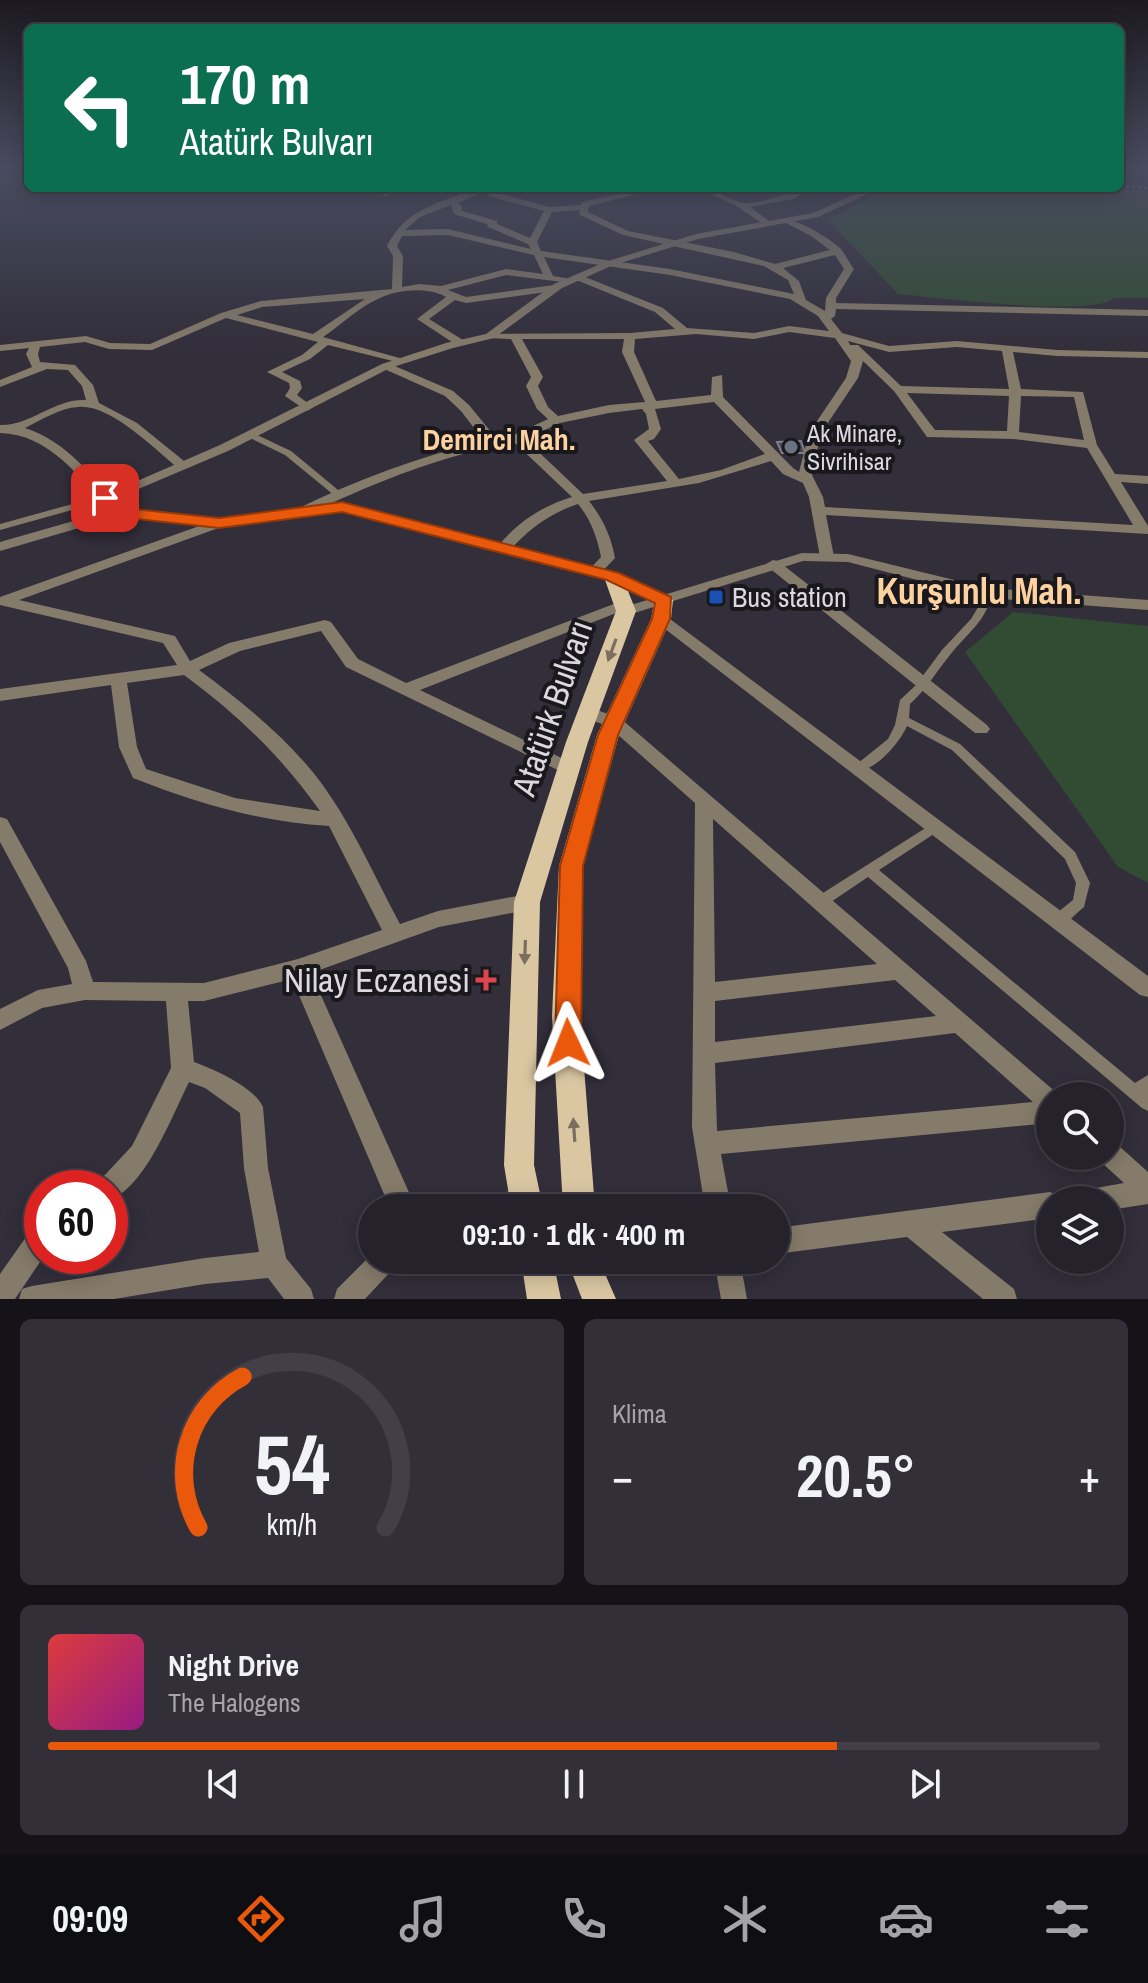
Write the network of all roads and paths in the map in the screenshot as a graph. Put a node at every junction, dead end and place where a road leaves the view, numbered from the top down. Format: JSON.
{"nodes":[{"id":1,"x":402,"y":230,"type":"edge"},
{"id":2,"x":500,"y":230,"type":"edge"},
{"id":3,"x":542,"y":230,"type":"edge"},
{"id":4,"x":618,"y":230,"type":"edge"},
{"id":5,"x":736,"y":230,"type":"edge"},
{"id":6,"x":806,"y":230,"type":"edge"},
{"id":7,"x":400,"y":233,"type":"junction"},
{"id":8,"x":674,"y":243,"type":"junction"},
{"id":9,"x":535,"y":247,"type":"junction"},
{"id":10,"x":839,"y":251,"type":"junction"},
{"id":11,"x":608,"y":264,"type":"junction"},
{"id":12,"x":771,"y":268,"type":"junction"},
{"id":13,"x":572,"y":279,"type":"junction"},
{"id":14,"x":552,"y":283,"type":"junction"},
{"id":15,"x":440,"y":289,"type":"junction"},
{"id":16,"x":397,"y":290,"type":"junction"},
{"id":17,"x":378,"y":295,"type":"junction"},
{"id":18,"x":453,"y":297,"type":"junction"},
{"id":19,"x":801,"y":301,"type":"junction"},
{"id":20,"x":831,"y":306,"type":"junction"},
{"id":21,"x":1148,"y":313,"type":"edge"},
{"id":22,"x":225,"y":315,"type":"junction"},
{"id":23,"x":829,"y":321,"type":"junction"},
{"id":24,"x":685,"y":332,"type":"junction"},
{"id":25,"x":490,"y":336,"type":"junction"},
{"id":26,"x":630,"y":336,"type":"junction"},
{"id":27,"x":840,"y":336,"type":"junction"},
{"id":28,"x":515,"y":337,"type":"junction"},
{"id":29,"x":320,"y":340,"type":"junction"},
{"id":30,"x":459,"y":342,"type":"junction"},
{"id":31,"x":35,"y":347,"type":"junction"},
{"id":32,"x":0,"y":348,"type":"edge"},
{"id":33,"x":1007,"y":349,"type":"junction"},
{"id":34,"x":1148,"y":355,"type":"edge"},
{"id":35,"x":401,"y":360,"type":"junction"},
{"id":36,"x":386,"y":366,"type":"junction"},
{"id":37,"x":42,"y":368,"type":"junction"},
{"id":38,"x":718,"y":377,"type":"dead end"},
{"id":39,"x":0,"y":384,"type":"edge"},
{"id":40,"x":898,"y":389,"type":"junction"},
{"id":41,"x":1015,"y":390,"type":"junction"},
{"id":42,"x":717,"y":398,"type":"junction"},
{"id":43,"x":94,"y":405,"type":"junction"},
{"id":44,"x":649,"y":406,"type":"junction"},
{"id":45,"x":307,"y":407,"type":"junction"},
{"id":46,"x":556,"y":420,"type":"junction"},
{"id":47,"x":15,"y":428,"type":"junction"},
{"id":48,"x":0,"y":429,"type":"edge"},
{"id":49,"x":251,"y":435,"type":"junction"},
{"id":50,"x":1013,"y":435,"type":"junction"},
{"id":51,"x":517,"y":438,"type":"junction"},
{"id":52,"x":493,"y":442,"type":"junction"},
{"id":53,"x":1091,"y":445,"type":"junction"},
{"id":54,"x":774,"y":455,"type":"junction"},
{"id":55,"x":183,"y":465,"type":"junction"},
{"id":56,"x":1111,"y":478,"type":"junction"},
{"id":57,"x":1148,"y":480,"type":"edge"},
{"id":58,"x":808,"y":481,"type":"junction"},
{"id":59,"x":676,"y":484,"type":"junction"},
{"id":60,"x":338,"y":494,"type":"junction"},
{"id":61,"x":105,"y":498,"type":"junction"},
{"id":62,"x":577,"y":498,"type":"junction"},
{"id":63,"x":819,"y":511,"type":"junction"},
{"id":64,"x":119,"y":512,"type":"junction"},
{"id":65,"x":300,"y":513,"type":"junction"},
{"id":66,"x":219,"y":523,"type":"junction"},
{"id":67,"x":0,"y":527,"type":"edge"},
{"id":68,"x":1145,"y":530,"type":"edge"},
{"id":69,"x":0,"y":547,"type":"edge"},
{"id":70,"x":503,"y":549,"type":"junction"},
{"id":71,"x":827,"y":557,"type":"junction"},
{"id":72,"x":773,"y":564,"type":"junction"},
{"id":73,"x":604,"y":574,"type":"junction"},
{"id":74,"x":987,"y":593,"type":"junction"},
{"id":75,"x":2,"y":601,"type":"edge"},
{"id":76,"x":1148,"y":605,"type":"edge"},
{"id":77,"x":625,"y":608,"type":"junction"},
{"id":78,"x":663,"y":610,"type":"junction"},
{"id":79,"x":187,"y":669,"type":"junction"},
{"id":80,"x":118,"y":679,"type":"junction"},
{"id":81,"x":926,"y":685,"type":"junction"},
{"id":82,"x":404,"y":690,"type":"junction"},
{"id":83,"x":0,"y":695,"type":"edge"},
{"id":84,"x":588,"y":713,"type":"junction"},
{"id":85,"x":904,"y":720,"type":"junction"},
{"id":86,"x":614,"y":722,"type":"junction"},
{"id":87,"x":981,"y":729,"type":"dead end"},
{"id":88,"x":858,"y":768,"type":"junction"},
{"id":89,"x":568,"y":769,"type":"junction"},
{"id":90,"x":704,"y":800,"type":"junction"},
{"id":91,"x":335,"y":819,"type":"junction"},
{"id":92,"x":0,"y":824,"type":"edge"},
{"id":93,"x":935,"y":827,"type":"junction"},
{"id":94,"x":869,"y":870,"type":"junction"},
{"id":95,"x":527,"y":902,"type":"junction"},
{"id":96,"x":820,"y":902,"type":"junction"},
{"id":97,"x":1058,"y":920,"type":"junction"},
{"id":98,"x":395,"y":934,"type":"junction"},
{"id":99,"x":298,"y":968,"type":"junction"},
{"id":100,"x":899,"y":971,"type":"junction"},
{"id":101,"x":1148,"y":988,"type":"edge"},
{"id":102,"x":85,"y":991,"type":"junction"},
{"id":103,"x":176,"y":991,"type":"junction"},
{"id":104,"x":704,"y":993,"type":"junction"},
{"id":105,"x":0,"y":1020,"type":"edge"},
{"id":106,"x":959,"y":1023,"type":"junction"},
{"id":107,"x":704,"y":1054,"type":"junction"},
{"id":108,"x":183,"y":1069,"type":"junction"},
{"id":109,"x":1036,"y":1090,"type":"edge"},
{"id":110,"x":1144,"y":1092,"type":"edge"},
{"id":111,"x":1036,"y":1113,"type":"edge"},
{"id":112,"x":707,"y":1144,"type":"junction"},
{"id":113,"x":1124,"y":1167,"type":"edge"},
{"id":114,"x":126,"y":1170,"type":"edge"},
{"id":115,"x":1148,"y":1190,"type":"edge"},
{"id":116,"x":397,"y":1194,"type":"edge"},
{"id":117,"x":525,"y":1194,"type":"edge"},
{"id":118,"x":578,"y":1194,"type":"edge"},
{"id":119,"x":716,"y":1194,"type":"edge"},
{"id":120,"x":1124,"y":1194,"type":"edge"},
{"id":121,"x":1036,"y":1207,"type":"edge"},
{"id":122,"x":910,"y":1223,"type":"junction"},
{"id":123,"x":790,"y":1239,"type":"edge"},
{"id":124,"x":24,"y":1262,"type":"edge"},
{"id":125,"x":274,"y":1264,"type":"junction"},
{"id":126,"x":371,"y":1274,"type":"edge"},
{"id":127,"x":540,"y":1274,"type":"edge"},
{"id":128,"x":589,"y":1274,"type":"edge"},
{"id":129,"x":730,"y":1274,"type":"edge"},
{"id":130,"x":0,"y":1297,"type":"edge"},
{"id":131,"x":32,"y":1299,"type":"edge"},
{"id":132,"x":301,"y":1299,"type":"edge"},
{"id":133,"x":347,"y":1299,"type":"edge"},
{"id":134,"x":544,"y":1299,"type":"edge"},
{"id":135,"x":599,"y":1299,"type":"edge"},
{"id":136,"x":734,"y":1299,"type":"edge"},
{"id":137,"x":1004,"y":1299,"type":"edge"}],
"edges":[{"from":1,"to":7,"type":"street"},
{"from":2,"to":9,"type":"street"},
{"from":3,"to":9,"type":"street"},
{"from":4,"to":8,"type":"street"},
{"from":5,"to":8,"type":"street"},
{"from":6,"to":10,"type":"street"},
{"from":7,"to":9,"type":"street"},
{"from":7,"to":16,"type":"street"},
{"from":8,"to":11,"type":"street"},
{"from":8,"to":12,"type":"street"},
{"from":9,"to":11,"type":"street"},
{"from":9,"to":14,"type":"street"},
{"from":10,"to":12,"type":"street"},
{"from":10,"to":20,"type":"street"},
{"from":11,"to":13,"type":"street"},
{"from":11,"to":19,"type":"street"},
{"from":12,"to":19,"type":"street"},
{"from":13,"to":14,"type":"street"},
{"from":13,"to":24,"type":"street"},
{"from":14,"to":15,"type":"street"},
{"from":14,"to":18,"type":"street"},
{"from":14,"to":25,"type":"street"},
{"from":15,"to":16,"type":"street"},
{"from":15,"to":18,"type":"street"},
{"from":16,"to":17,"type":"street"},
{"from":17,"to":22,"type":"street"},
{"from":17,"to":29,"type":"street"},
{"from":18,"to":30,"type":"street"},
{"from":19,"to":23,"type":"street"},
{"from":20,"to":21,"type":"street"},
{"from":20,"to":23,"type":"street"},
{"from":22,"to":29,"type":"street"},
{"from":22,"to":31,"type":"street"},
{"from":23,"to":27,"type":"street"},
{"from":24,"to":26,"type":"street"},
{"from":24,"to":27,"type":"street"},
{"from":25,"to":28,"type":"street"},
{"from":25,"to":30,"type":"street"},
{"from":26,"to":28,"type":"street"},
{"from":26,"to":44,"type":"street"},
{"from":27,"to":33,"type":"street"},
{"from":27,"to":40,"type":"street"},
{"from":27,"to":58,"type":"street"},
{"from":28,"to":46,"type":"street"},
{"from":29,"to":35,"type":"street"},
{"from":29,"to":45,"type":"street"},
{"from":30,"to":35,"type":"street"},
{"from":31,"to":32,"type":"street"},
{"from":31,"to":37,"type":"street"},
{"from":33,"to":34,"type":"street"},
{"from":33,"to":41,"type":"street"},
{"from":35,"to":36,"type":"street"},
{"from":36,"to":45,"type":"street"},
{"from":36,"to":52,"type":"street"},
{"from":37,"to":39,"type":"street"},
{"from":37,"to":43,"type":"street"},
{"from":38,"to":42,"type":"street"},
{"from":40,"to":41,"type":"street"},
{"from":40,"to":50,"type":"street"},
{"from":41,"to":50,"type":"street"},
{"from":41,"to":53,"type":"street"},
{"from":42,"to":44,"type":"street"},
{"from":42,"to":54,"type":"street"},
{"from":43,"to":47,"type":"street"},
{"from":43,"to":55,"type":"street"},
{"from":44,"to":46,"type":"street"},
{"from":44,"to":59,"type":"street"},
{"from":45,"to":49,"type":"street"},
{"from":46,"to":51,"type":"street"},
{"from":47,"to":48,"type":"street"},
{"from":47,"to":61,"type":"street"},
{"from":49,"to":55,"type":"street"},
{"from":49,"to":60,"type":"lane"},
{"from":50,"to":53,"type":"street"},
{"from":51,"to":52,"type":"street"},
{"from":51,"to":62,"type":"street"},
{"from":52,"to":60,"type":"street"},
{"from":53,"to":56,"type":"street"},
{"from":54,"to":58,"type":"street"},
{"from":54,"to":59,"type":"street"},
{"from":55,"to":61,"type":"street"},
{"from":56,"to":57,"type":"street"},
{"from":56,"to":68,"type":"street"},
{"from":58,"to":63,"type":"street"},
{"from":59,"to":62,"type":"street"},
{"from":60,"to":65,"type":"street"},
{"from":61,"to":64,"type":"street"},
{"from":61,"to":67,"type":"lane"},
{"from":62,"to":70,"type":"street"},
{"from":62,"to":73,"type":"street"},
{"from":63,"to":68,"type":"street"},
{"from":63,"to":71,"type":"street"},
{"from":64,"to":66,"type":"street"},
{"from":64,"to":69,"type":"street"},
{"from":65,"to":66,"type":"street"},
{"from":65,"to":70,"type":"street"},
{"from":66,"to":75,"type":"street"},
{"from":70,"to":73,"type":"street"},
{"from":71,"to":72,"type":"street"},
{"from":71,"to":74,"type":"street"},
{"from":72,"to":78,"type":"street"},
{"from":72,"to":81,"type":"street"},
{"from":73,"to":77,"type":"main road","name":"Atatürk Bulvarı"},
{"from":73,"to":78,"type":"main road"},
{"from":74,"to":76,"type":"street"},
{"from":74,"to":81,"type":"lane"},
{"from":75,"to":79,"type":"street"},
{"from":77,"to":78,"type":"street"},
{"from":77,"to":82,"type":"street"},
{"from":77,"to":84,"type":"main road","name":"Atatürk Bulvarı","one_way":true},
{"from":78,"to":86,"type":"main road","name":"Atatürk Bulvarı"},
{"from":78,"to":88,"type":"street"},
{"from":79,"to":80,"type":"street"},
{"from":79,"to":82,"type":"street"},
{"from":79,"to":91,"type":"street"},
{"from":80,"to":83,"type":"street"},
{"from":80,"to":91,"type":"street"},
{"from":81,"to":85,"type":"lane"},
{"from":81,"to":87,"type":"street"},
{"from":82,"to":89,"type":"street"},
{"from":84,"to":86,"type":"street"},
{"from":84,"to":89,"type":"main road","name":"Atatürk Bulvarı"},
{"from":85,"to":88,"type":"lane"},
{"from":85,"to":97,"type":"lane"},
{"from":86,"to":90,"type":"street"},
{"from":118,"to":86,"type":"main road","name":"Atatürk Bulvarı","one_way":true},
{"from":88,"to":93,"type":"street"},
{"from":89,"to":95,"type":"main road","name":"Atatürk Bulvarı"},
{"from":90,"to":96,"type":"street"},
{"from":90,"to":104,"type":"street"},
{"from":91,"to":98,"type":"street"},
{"from":92,"to":102,"type":"street"},
{"from":93,"to":94,"type":"lane"},
{"from":93,"to":97,"type":"street"},
{"from":94,"to":96,"type":"lane"},
{"from":94,"to":110,"type":"lane"},
{"from":95,"to":98,"type":"street"},
{"from":95,"to":117,"type":"main road","name":"Atatürk Bulvarı","one_way":true},
{"from":96,"to":100,"type":"street"},
{"from":97,"to":101,"type":"street"},
{"from":98,"to":99,"type":"street"},
{"from":99,"to":103,"type":"street"},
{"from":99,"to":116,"type":"street"},
{"from":100,"to":104,"type":"street"},
{"from":100,"to":106,"type":"street"},
{"from":102,"to":103,"type":"street"},
{"from":102,"to":105,"type":"street"},
{"from":103,"to":108,"type":"street"},
{"from":104,"to":107,"type":"street"},
{"from":106,"to":107,"type":"street"},
{"from":106,"to":109,"type":"street"},
{"from":107,"to":112,"type":"street"},
{"from":108,"to":114,"type":"street"},
{"from":108,"to":125,"type":"street"},
{"from":111,"to":112,"type":"street"},
{"from":112,"to":119,"type":"street"},
{"from":113,"to":115,"type":"street"},
{"from":115,"to":120,"type":"street"},
{"from":121,"to":122,"type":"street"},
{"from":122,"to":123,"type":"street"},
{"from":122,"to":137,"type":"street"},
{"from":124,"to":130,"type":"street"},
{"from":125,"to":131,"type":"street"},
{"from":125,"to":132,"type":"street"},
{"from":126,"to":133,"type":"street"},
{"from":127,"to":134,"type":"main road"},
{"from":128,"to":135,"type":"main road"},
{"from":129,"to":136,"type":"street"}]}
